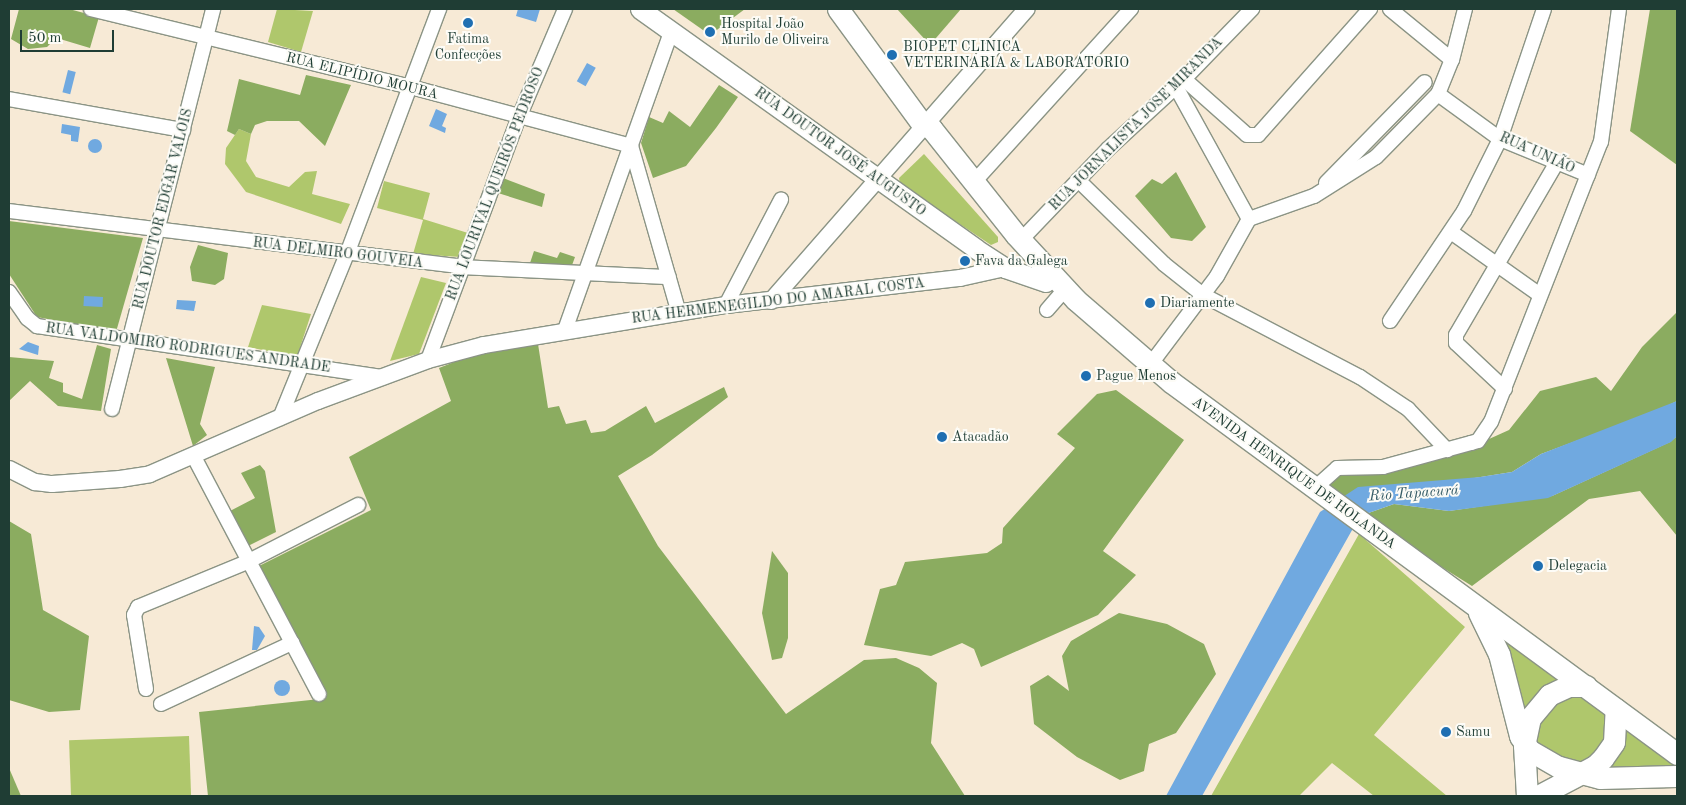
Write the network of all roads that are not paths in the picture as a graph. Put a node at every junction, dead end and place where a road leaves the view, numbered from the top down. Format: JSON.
{"nodes":[{"id":1,"x":91,"y":9,"type":"edge"},
{"id":2,"x":214,"y":9,"type":"edge"},
{"id":3,"x":439,"y":9,"type":"edge"},
{"id":4,"x":565,"y":9,"type":"edge"},
{"id":5,"x":640,"y":9,"type":"edge"},
{"id":6,"x":838,"y":9,"type":"edge"},
{"id":7,"x":1027,"y":9,"type":"edge"},
{"id":8,"x":1132,"y":9,"type":"edge"},
{"id":9,"x":1252,"y":9,"type":"edge"},
{"id":10,"x":1370,"y":9,"type":"edge"},
{"id":11,"x":1390,"y":9,"type":"edge"},
{"id":12,"x":1465,"y":9,"type":"edge"},
{"id":13,"x":1544,"y":9,"type":"edge"},
{"id":14,"x":1618,"y":9,"type":"edge"},
{"id":15,"x":671,"y":32,"type":"junction"},
{"id":16,"x":206,"y":38,"type":"junction"},
{"id":17,"x":1452,"y":60,"type":"junction"},
{"id":18,"x":1425,"y":82,"type":"dead end"},
{"id":19,"x":1180,"y":83,"type":"junction"},
{"id":20,"x":411,"y":87,"type":"junction"},
{"id":21,"x":1438,"y":94,"type":"junction"},
{"id":22,"x":9,"y":99,"type":"edge"},
{"id":23,"x":518,"y":117,"type":"junction"},
{"id":24,"x":922,"y":124,"type":"junction"},
{"id":25,"x":183,"y":130,"type":"junction"},
{"id":26,"x":1500,"y":139,"type":"junction"},
{"id":27,"x":631,"y":146,"type":"junction"},
{"id":28,"x":1556,"y":164,"type":"junction"},
{"id":29,"x":1588,"y":175,"type":"junction"},
{"id":30,"x":876,"y":178,"type":"junction"},
{"id":31,"x":1078,"y":180,"type":"junction"},
{"id":32,"x":974,"y":182,"type":"junction"},
{"id":33,"x":1314,"y":196,"type":"junction"},
{"id":34,"x":781,"y":200,"type":"dead end"},
{"id":35,"x":9,"y":211,"type":"edge"},
{"id":36,"x":1250,"y":219,"type":"junction"},
{"id":37,"x":158,"y":231,"type":"junction"},
{"id":38,"x":1450,"y":232,"type":"junction"},
{"id":39,"x":1021,"y":240,"type":"junction"},
{"id":40,"x":347,"y":254,"type":"junction"},
{"id":41,"x":1498,"y":265,"type":"junction"},
{"id":42,"x":462,"y":267,"type":"junction"},
{"id":43,"x":1005,"y":268,"type":"junction"},
{"id":44,"x":586,"y":273,"type":"junction"},
{"id":45,"x":670,"y":277,"type":"junction"},
{"id":46,"x":9,"y":292,"type":"edge"},
{"id":47,"x":1203,"y":295,"type":"junction"},
{"id":48,"x":1540,"y":295,"type":"junction"},
{"id":49,"x":771,"y":301,"type":"junction"},
{"id":50,"x":1054,"y":301,"type":"junction"},
{"id":51,"x":726,"y":305,"type":"junction"},
{"id":52,"x":679,"y":313,"type":"junction"},
{"id":53,"x":1390,"y":321,"type":"dead end"},
{"id":54,"x":565,"y":330,"type":"junction"},
{"id":55,"x":130,"y":342,"type":"junction"},
{"id":56,"x":428,"y":360,"type":"junction"},
{"id":57,"x":304,"y":365,"type":"junction"},
{"id":58,"x":1150,"y":365,"type":"junction"},
{"id":59,"x":383,"y":377,"type":"junction"},
{"id":60,"x":1505,"y":389,"type":"junction"},
{"id":61,"x":112,"y":409,"type":"dead end"},
{"id":62,"x":280,"y":418,"type":"junction"},
{"id":63,"x":1447,"y":450,"type":"junction"},
{"id":64,"x":194,"y":457,"type":"junction"},
{"id":65,"x":9,"y":469,"type":"edge"},
{"id":66,"x":1320,"y":493,"type":"junction"},
{"id":67,"x":358,"y":505,"type":"dead end"},
{"id":68,"x":248,"y":562,"type":"junction"},
{"id":69,"x":1478,"y":611,"type":"junction"},
{"id":70,"x":292,"y":643,"type":"junction"},
{"id":71,"x":1586,"y":686,"type":"junction"},
{"id":72,"x":146,"y":689,"type":"dead end"},
{"id":73,"x":319,"y":694,"type":"dead end"},
{"id":74,"x":161,"y":704,"type":"dead end"},
{"id":75,"x":1616,"y":709,"type":"junction"},
{"id":76,"x":1524,"y":746,"type":"junction"},
{"id":77,"x":1677,"y":754,"type":"edge"},
{"id":78,"x":1579,"y":774,"type":"junction"},
{"id":79,"x":1677,"y":776,"type":"edge"},
{"id":80,"x":1527,"y":796,"type":"edge"},
{"id":81,"x":1538,"y":796,"type":"edge"}],
"edges":[{"from":1,"to":16,"type":"street","name":"RUA ELIPÍDIO MOURA"},
{"from":2,"to":16,"type":"street","name":"RUA DOUTOR EDGAR VALOIS"},
{"from":3,"to":20,"type":"street"},
{"from":4,"to":23,"type":"street","name":"RUA LOURIVAL QUEIRÓS PEDROSO"},
{"from":5,"to":15,"type":"main road","name":"RUA DOUTOR JOSÉ AUGUSTO"},
{"from":6,"to":24,"type":"main road","name":"AVENIDA HENRIQUE DE HOLANDA"},
{"from":7,"to":24,"type":"street"},
{"from":8,"to":32,"type":"street"},
{"from":9,"to":19,"type":"street","name":"RUA JORNALISTA JOSE MIRANDA"},
{"from":10,"to":19,"type":"street"},
{"from":11,"to":17,"type":"street"},
{"from":12,"to":17,"type":"street"},
{"from":13,"to":26,"type":"street"},
{"from":14,"to":29,"type":"street"},
{"from":15,"to":27,"type":"street"},
{"from":15,"to":30,"type":"main road","name":"RUA DOUTOR JOSÉ AUGUSTO"},
{"from":16,"to":20,"type":"street","name":"RUA ELIPÍDIO MOURA"},
{"from":16,"to":25,"type":"street","name":"RUA DOUTOR EDGAR VALOIS"},
{"from":17,"to":21,"type":"street"},
{"from":18,"to":33,"type":"street"},
{"from":19,"to":31,"type":"street","name":"RUA JORNALISTA JOSE MIRANDA"},
{"from":19,"to":36,"type":"street"},
{"from":20,"to":23,"type":"street","name":"RUA ELIPÍDIO MOURA"},
{"from":20,"to":40,"type":"street"},
{"from":21,"to":26,"type":"street","name":"RUA UNIÃO"},
{"from":21,"to":33,"type":"street"},
{"from":22,"to":25,"type":"street"},
{"from":23,"to":27,"type":"street","name":"RUA ELIPÍDIO MOURA"},
{"from":23,"to":42,"type":"street","name":"RUA LOURIVAL QUEIRÓS PEDROSO"},
{"from":24,"to":30,"type":"street"},
{"from":24,"to":32,"type":"main road","name":"AVENIDA HENRIQUE DE HOLANDA"},
{"from":24,"to":50,"type":"main road"},
{"from":25,"to":37,"type":"street","name":"RUA DOUTOR EDGAR VALOIS"},
{"from":26,"to":28,"type":"street","name":"RUA UNIÃO"},
{"from":26,"to":38,"type":"street"},
{"from":27,"to":44,"type":"street"},
{"from":27,"to":45,"type":"street"},
{"from":28,"to":29,"type":"street","name":"RUA UNIÃO"},
{"from":28,"to":41,"type":"street"},
{"from":29,"to":48,"type":"street"},
{"from":30,"to":43,"type":"main road","name":"RUA DOUTOR JOSÉ AUGUSTO"},
{"from":30,"to":49,"type":"street"},
{"from":31,"to":39,"type":"street","name":"RUA JORNALISTA JOSE MIRANDA"},
{"from":31,"to":47,"type":"street"},
{"from":32,"to":39,"type":"main road","name":"AVENIDA HENRIQUE DE HOLANDA"},
{"from":33,"to":36,"type":"street"},
{"from":34,"to":51,"type":"street"},
{"from":35,"to":37,"type":"street","name":"RUA DELMIRO GOUVEIA"},
{"from":36,"to":47,"type":"street"},
{"from":37,"to":40,"type":"street","name":"RUA DELMIRO GOUVEIA"},
{"from":37,"to":55,"type":"street","name":"RUA DOUTOR EDGAR VALOIS"},
{"from":38,"to":41,"type":"street"},
{"from":38,"to":53,"type":"street"},
{"from":39,"to":58,"type":"main road","name":"AVENIDA HENRIQUE DE HOLANDA"},
{"from":40,"to":42,"type":"street","name":"RUA DELMIRO GOUVEIA"},
{"from":40,"to":57,"type":"street"},
{"from":41,"to":48,"type":"street"},
{"from":41,"to":60,"type":"street"},
{"from":42,"to":44,"type":"street","name":"RUA DELMIRO GOUVEIA"},
{"from":42,"to":56,"type":"street","name":"RUA LOURIVAL QUEIRÓS PEDROSO"},
{"from":43,"to":49,"type":"street","name":"RUA HERMENEGILDO DO AMARAL COSTA"},
{"from":43,"to":50,"type":"main road","name":"RUA DOUTOR JOSÉ AUGUSTO"},
{"from":44,"to":45,"type":"street","name":"RUA DELMIRO GOUVEIA"},
{"from":44,"to":54,"type":"street"},
{"from":45,"to":52,"type":"street"},
{"from":46,"to":55,"type":"street","name":"RUA VALDOMIRO RODRIGUES ANDRADE"},
{"from":47,"to":58,"type":"street"},
{"from":47,"to":63,"type":"street"},
{"from":48,"to":60,"type":"street"},
{"from":49,"to":51,"type":"street","name":"RUA HERMENEGILDO DO AMARAL COSTA"},
{"from":50,"to":66,"type":"main road"},
{"from":51,"to":52,"type":"street","name":"RUA HERMENEGILDO DO AMARAL COSTA"},
{"from":52,"to":54,"type":"street","name":"RUA HERMENEGILDO DO AMARAL COSTA"},
{"from":54,"to":56,"type":"street","name":"RUA HERMENEGILDO DO AMARAL COSTA"},
{"from":55,"to":57,"type":"street","name":"RUA VALDOMIRO RODRIGUES ANDRADE"},
{"from":55,"to":61,"type":"street","name":"RUA DOUTOR EDGAR VALOIS"},
{"from":56,"to":59,"type":"street","name":"RUA HERMENEGILDO DO AMARAL COSTA"},
{"from":57,"to":59,"type":"street","name":"RUA VALDOMIRO RODRIGUES ANDRADE"},
{"from":57,"to":62,"type":"street"},
{"from":58,"to":66,"type":"main road","name":"AVENIDA HENRIQUE DE HOLANDA"},
{"from":59,"to":62,"type":"street","name":"RUA HERMENEGILDO DO AMARAL COSTA"},
{"from":60,"to":63,"type":"street"},
{"from":62,"to":64,"type":"street","name":"RUA HERMENEGILDO DO AMARAL COSTA"},
{"from":63,"to":66,"type":"street"},
{"from":64,"to":65,"type":"street","name":"RUA HERMENEGILDO DO AMARAL COSTA"},
{"from":64,"to":68,"type":"street"},
{"from":66,"to":69,"type":"main road","name":"AVENIDA HENRIQUE DE HOLANDA"},
{"from":67,"to":68,"type":"street"},
{"from":68,"to":70,"type":"street"},
{"from":68,"to":72,"type":"street"},
{"from":69,"to":71,"type":"main road","name":"AVENIDA HENRIQUE DE HOLANDA"},
{"from":69,"to":76,"type":"main road"},
{"from":70,"to":73,"type":"street"},
{"from":70,"to":74,"type":"street"},
{"from":71,"to":75,"type":"main road","name":"AVENIDA HENRIQUE DE HOLANDA"},
{"from":71,"to":76,"type":"main road"},
{"from":75,"to":77,"type":"main road","name":"AVENIDA HENRIQUE DE HOLANDA"},
{"from":75,"to":78,"type":"main road"},
{"from":76,"to":78,"type":"main road"},
{"from":76,"to":80,"type":"main road"},
{"from":78,"to":79,"type":"main road"},
{"from":78,"to":81,"type":"main road"}]}
